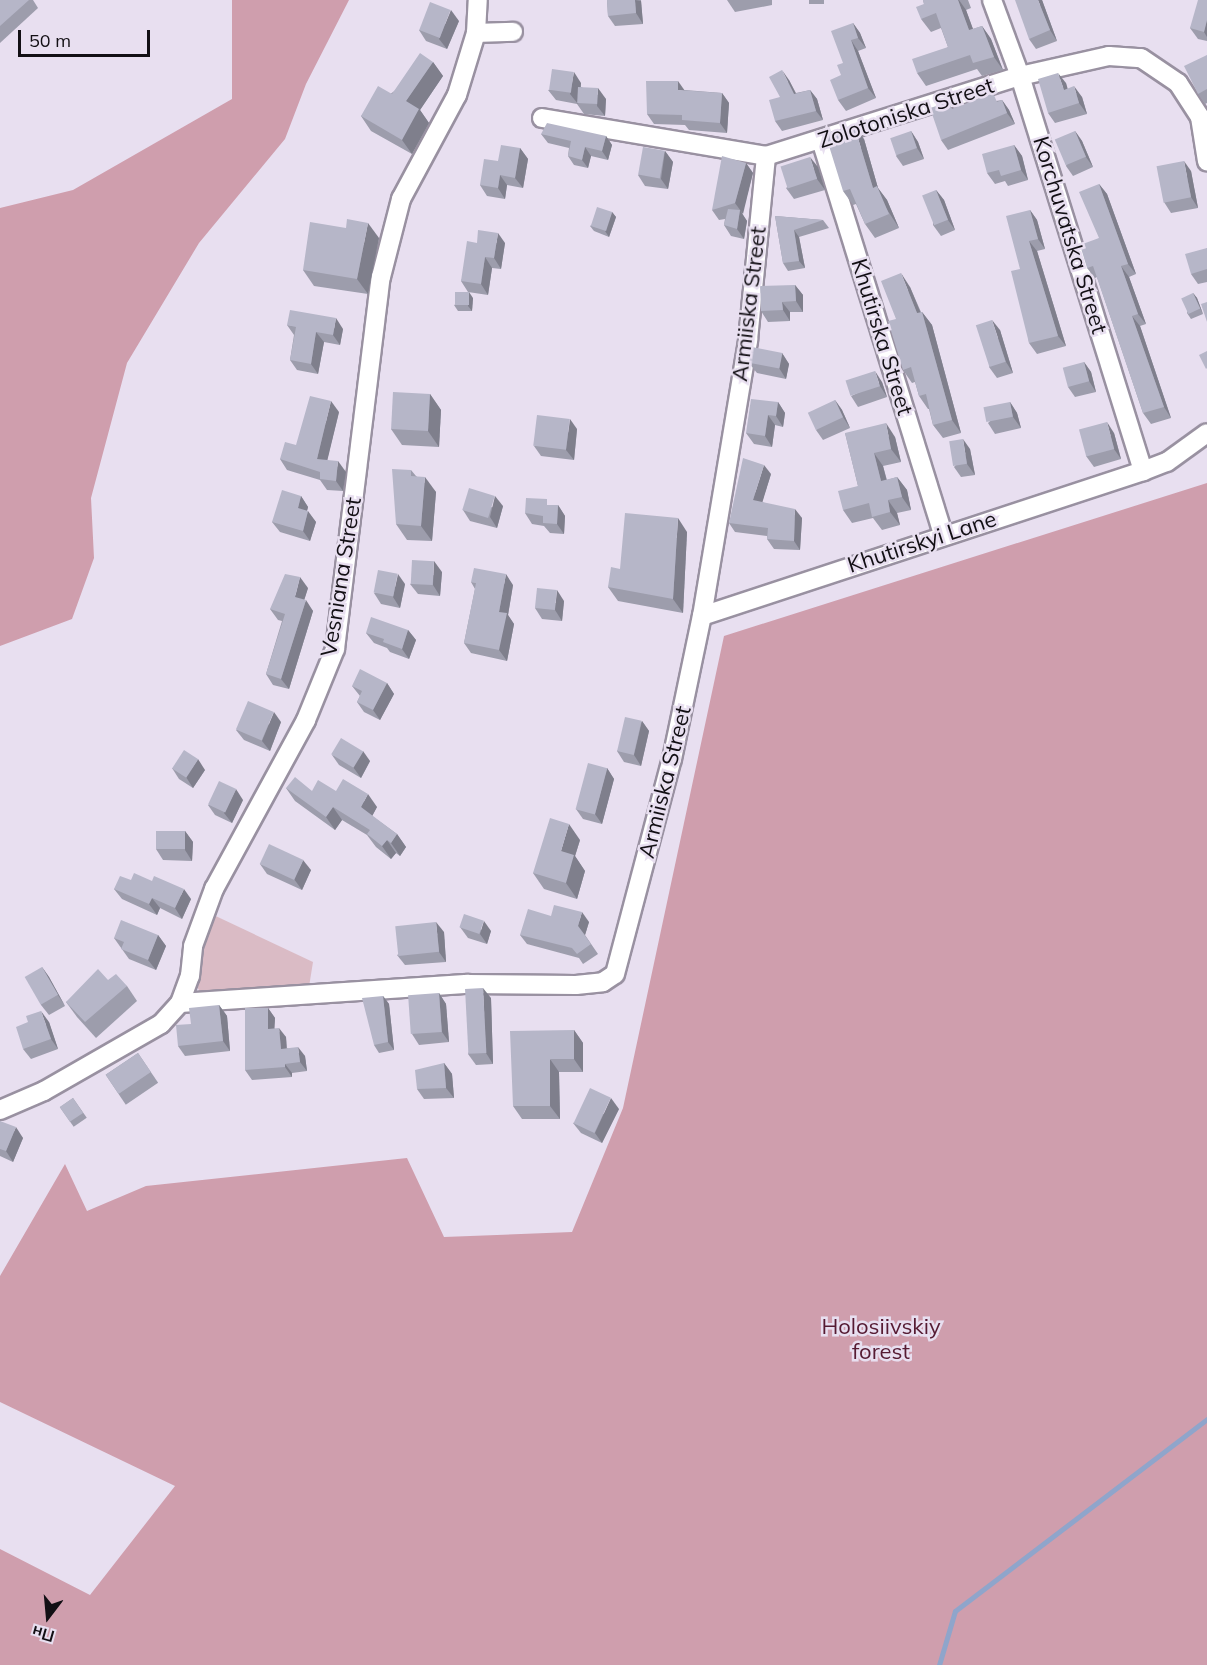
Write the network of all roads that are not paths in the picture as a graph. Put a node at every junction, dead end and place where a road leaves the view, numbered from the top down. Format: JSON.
{"nodes":[{"id":1,"x":478,"y":0,"type":"edge"},
{"id":2,"x":992,"y":0,"type":"edge"},
{"id":3,"x":513,"y":32,"type":"dead end"},
{"id":4,"x":476,"y":33,"type":"junction"},
{"id":5,"x":1020,"y":76,"type":"junction"},
{"id":6,"x":542,"y":118,"type":"dead end"},
{"id":7,"x":821,"y":140,"type":"junction"},
{"id":8,"x":766,"y":156,"type":"junction"},
{"id":9,"x":1207,"y":161,"type":"edge"},
{"id":10,"x":1207,"y":433,"type":"edge"},
{"id":11,"x":1143,"y":471,"type":"junction"},
{"id":12,"x":943,"y":534,"type":"junction"},
{"id":13,"x":702,"y":616,"type":"junction"},
{"id":14,"x":180,"y":1003,"type":"junction"},
{"id":15,"x":1,"y":1108,"type":"edge"}],
"edges":[{"from":1,"to":4,"type":"street","name":"Vesniana Street"},
{"from":2,"to":5,"type":"street","name":"Korchuvatska Street"},
{"from":3,"to":4,"type":"street"},
{"from":4,"to":14,"type":"street","name":"Vesniana Street"},
{"from":5,"to":7,"type":"street","name":"Zolotoniska Street"},
{"from":5,"to":9,"type":"street","name":"Zolotoniska Street"},
{"from":5,"to":11,"type":"street","name":"Korchuvatska Street"},
{"from":6,"to":8,"type":"street","name":"Zolotoniska Street"},
{"from":7,"to":8,"type":"street","name":"Zolotoniska Street"},
{"from":7,"to":12,"type":"street","name":"Khutirska Street"},
{"from":8,"to":13,"type":"street","name":"Armiiska Street"},
{"from":10,"to":11,"type":"street"},
{"from":11,"to":12,"type":"street","name":"Khutirskyi Lane"},
{"from":12,"to":13,"type":"street","name":"Khutirskyi Lane"},
{"from":13,"to":14,"type":"street","name":"Armiiska Street"},
{"from":14,"to":15,"type":"street","name":"Vesniana Street"}]}
